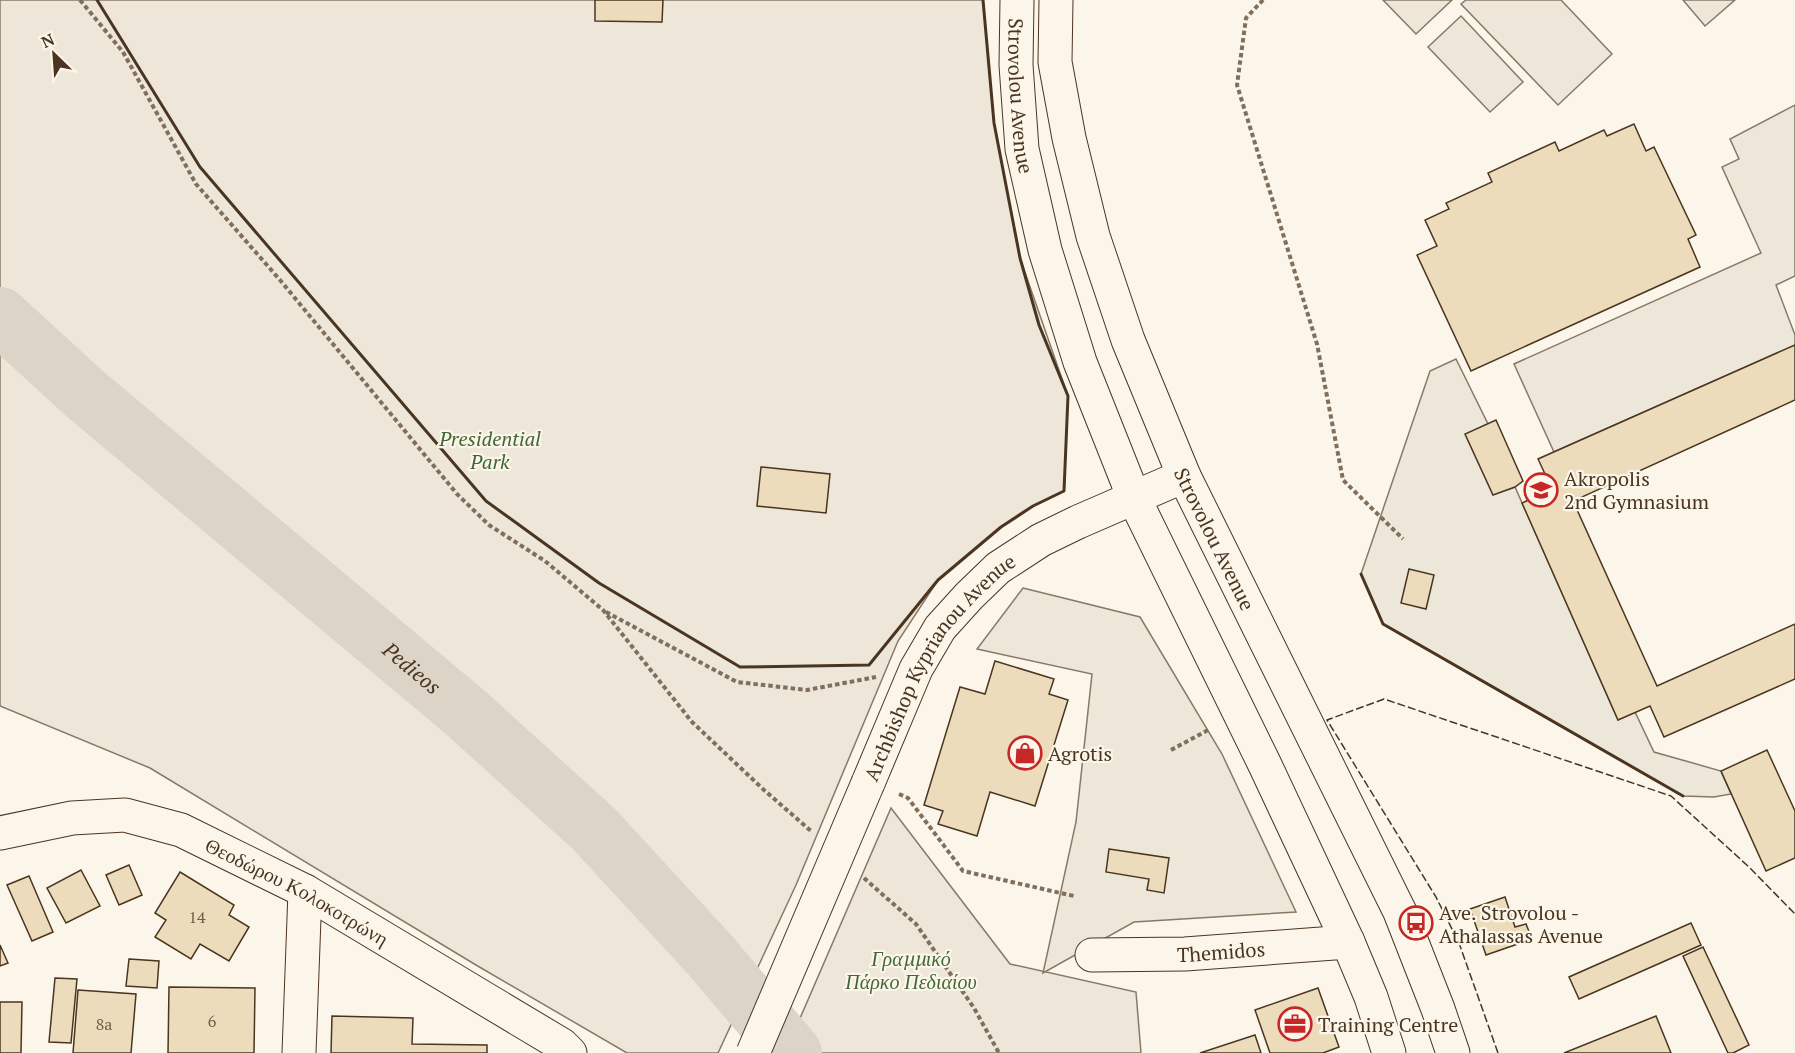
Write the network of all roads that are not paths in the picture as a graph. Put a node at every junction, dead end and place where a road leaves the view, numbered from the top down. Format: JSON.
{"nodes":[{"id":1,"x":1017,"y":0,"type":"edge"},
{"id":2,"x":1056,"y":0,"type":"edge"},
{"id":3,"x":1184,"y":476,"type":"junction"},
{"id":4,"x":1134,"y":498,"type":"junction"},
{"id":5,"x":0,"y":833,"type":"edge"},
{"id":6,"x":305,"y":891,"type":"junction"},
{"id":7,"x":1348,"y":942,"type":"junction"},
{"id":8,"x":1092,"y":955,"type":"dead end"},
{"id":9,"x":299,"y":1053,"type":"edge"},
{"id":10,"x":570,"y":1053,"type":"edge"},
{"id":11,"x":753,"y":1053,"type":"edge"},
{"id":12,"x":1389,"y":1053,"type":"edge"},
{"id":13,"x":1453,"y":1053,"type":"edge"}],
"edges":[{"from":1,"to":4,"type":"main road","name":"Strovolou Avenue"},
{"from":2,"to":3,"type":"main road","name":"Strovolou Avenue"},
{"from":3,"to":4,"type":"main road","name":"Archbishop Kyprianou Avenue"},
{"from":3,"to":13,"type":"main road","name":"Strovolou Avenue"},
{"from":4,"to":7,"type":"main road","name":"Strovolou Avenue"},
{"from":4,"to":11,"type":"main road","name":"Archbishop Kyprianou Avenue","bridge":true},
{"from":5,"to":6,"type":"main road","name":"Θεοδώρου Κολοκοτρώνη"},
{"from":6,"to":9,"type":"main road"},
{"from":6,"to":10,"type":"main road","name":"Θεοδώρου Κολοκοτρώνη"},
{"from":7,"to":8,"type":"main road","name":"Themidos"},
{"from":7,"to":12,"type":"main road","name":"Strovolou Avenue"}]}
